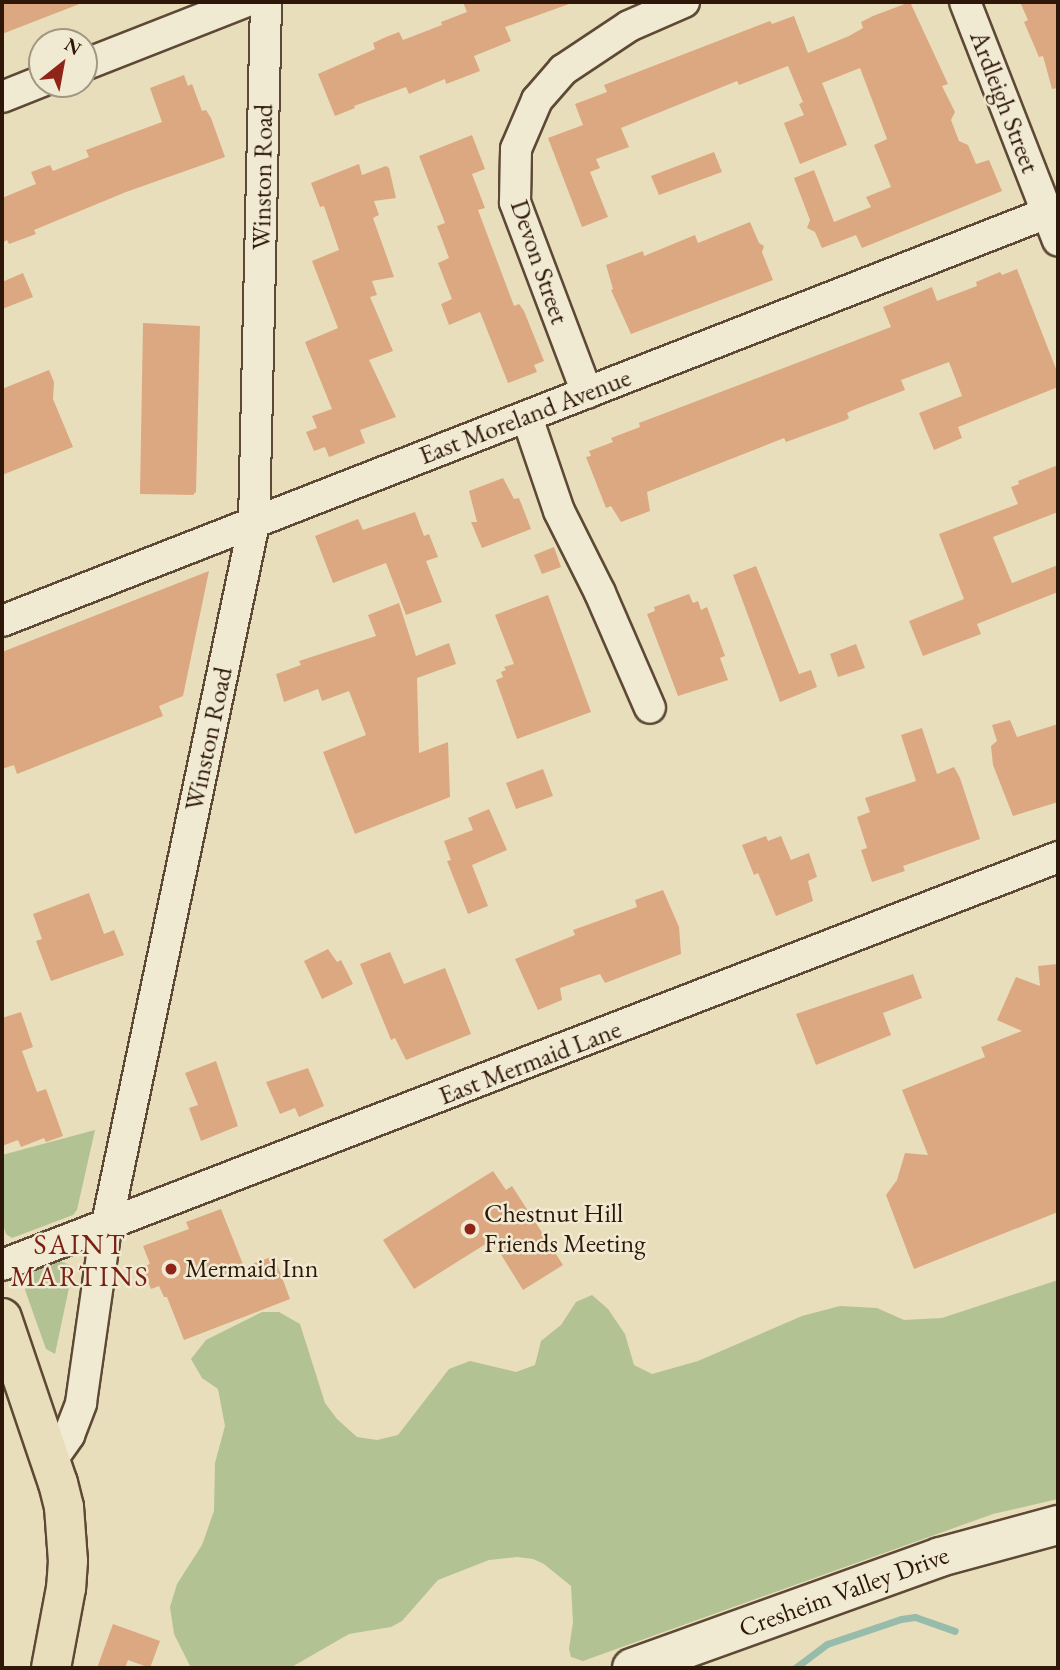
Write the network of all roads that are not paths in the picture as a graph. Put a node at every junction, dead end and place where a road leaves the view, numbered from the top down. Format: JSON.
{"nodes":[{"id":1,"x":246,"y":2,"type":"edge"},
{"id":2,"x":266,"y":2,"type":"edge"},
{"id":3,"x":684,"y":2,"type":"edge"},
{"id":4,"x":965,"y":2,"type":"edge"},
{"id":5,"x":98,"y":60,"type":"edge"},
{"id":6,"x":28,"y":87,"type":"edge"},
{"id":7,"x":2,"y":97,"type":"edge"},
{"id":8,"x":1047,"y":213,"type":"junction"},
{"id":9,"x":1058,"y":241,"type":"edge"},
{"id":10,"x":587,"y":393,"type":"junction"},
{"id":11,"x":527,"y":416,"type":"junction"},
{"id":12,"x":254,"y":523,"type":"junction"},
{"id":13,"x":2,"y":621,"type":"edge"},
{"id":14,"x":650,"y":708,"type":"dead end"},
{"id":15,"x":1058,"y":857,"type":"edge"},
{"id":16,"x":106,"y":1228,"type":"junction"},
{"id":17,"x":2,"y":1265,"type":"edge"},
{"id":18,"x":2,"y":1318,"type":"edge"},
{"id":19,"x":51,"y":1461,"type":"junction"},
{"id":20,"x":1058,"y":1525,"type":"edge"},
{"id":21,"x":50,"y":1666,"type":"edge"},
{"id":22,"x":632,"y":1668,"type":"edge"}],
"edges":[{"from":1,"to":5,"type":"street"},
{"from":2,"to":12,"type":"street","name":"Winston Road"},
{"from":3,"to":10,"type":"street","name":"Devon Street"},
{"from":4,"to":8,"type":"street","name":"Ardleigh Street"},
{"from":6,"to":7,"type":"street"},
{"from":8,"to":9,"type":"street","name":"Ardleigh Street"},
{"from":8,"to":10,"type":"street","name":"East Moreland Avenue"},
{"from":10,"to":11,"type":"street","name":"East Moreland Avenue"},
{"from":11,"to":12,"type":"street","name":"East Moreland Avenue"},
{"from":11,"to":14,"type":"street"},
{"from":12,"to":13,"type":"street","name":"East Moreland Avenue"},
{"from":12,"to":16,"type":"street","name":"Winston Road"},
{"from":15,"to":16,"type":"street","name":"East Mermaid Lane"},
{"from":16,"to":17,"type":"street","name":"East Mermaid Lane"},
{"from":16,"to":19,"type":"street","name":"Winston Road"},
{"from":18,"to":19,"type":"main road"},
{"from":19,"to":21,"type":"main road"},
{"from":20,"to":22,"type":"main road","name":"Cresheim Valley Drive"}]}
